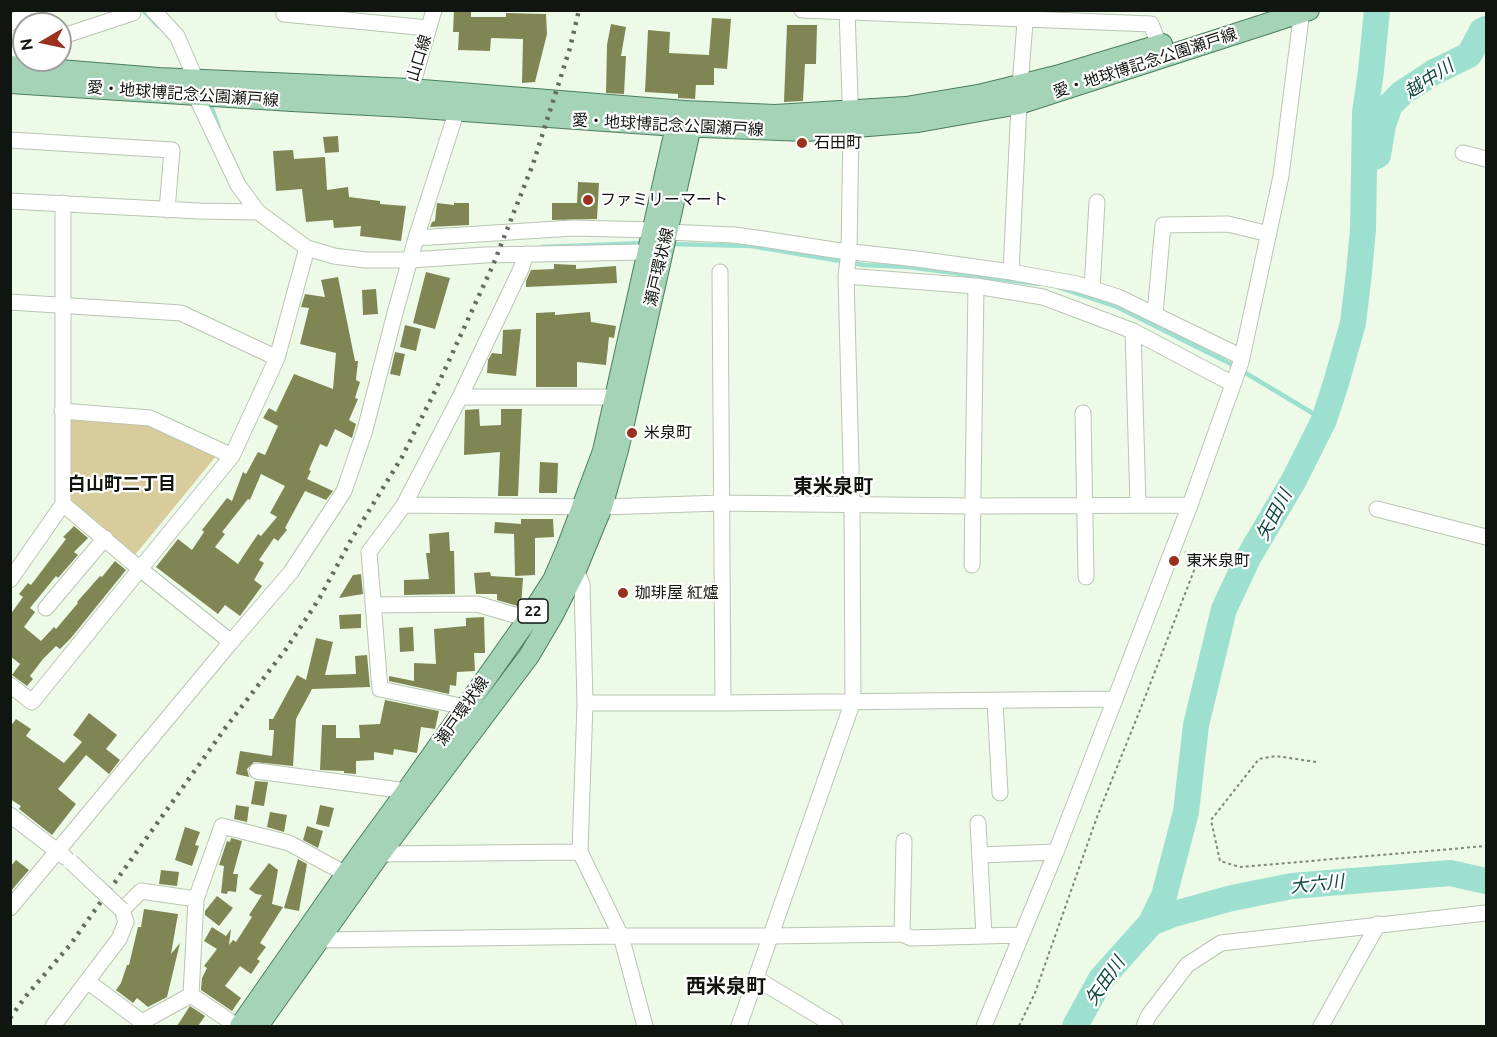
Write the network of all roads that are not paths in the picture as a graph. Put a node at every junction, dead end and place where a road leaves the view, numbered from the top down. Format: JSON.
{"nodes":[{"id":1,"x":35,"y":10,"type":"edge"},
{"id":2,"x":131,"y":10,"type":"edge"},
{"id":3,"x":153,"y":10,"type":"edge"},
{"id":4,"x":284,"y":10,"type":"edge"},
{"id":5,"x":434,"y":10,"type":"edge"},
{"id":6,"x":802,"y":10,"type":"edge"},
{"id":7,"x":1266,"y":10,"type":"edge"},
{"id":8,"x":847,"y":11,"type":"edge"},
{"id":9,"x":1304,"y":11,"type":"edge"},
{"id":10,"x":1025,"y":15,"type":"edge"},
{"id":11,"x":1151,"y":17,"type":"edge"},
{"id":12,"x":10,"y":23,"type":"edge"},
{"id":13,"x":428,"y":28,"type":"junction"},
{"id":14,"x":72,"y":33,"type":"edge"},
{"id":15,"x":1159,"y":45,"type":"junction"},
{"id":16,"x":11,"y":72,"type":"edge"},
{"id":17,"x":196,"y":87,"type":"junction"},
{"id":18,"x":1020,"y":95,"type":"junction"},
{"id":19,"x":408,"y":98,"type":"junction"},
{"id":20,"x":457,"y":110,"type":"junction"},
{"id":21,"x":850,"y":118,"type":"junction"},
{"id":22,"x":684,"y":121,"type":"junction"},
{"id":23,"x":10,"y":140,"type":"edge"},
{"id":24,"x":1462,"y":153,"type":"dead end"},
{"id":25,"x":1486,"y":159,"type":"edge"},
{"id":26,"x":10,"y":201,"type":"edge"},
{"id":27,"x":1097,"y":202,"type":"dead end"},
{"id":28,"x":63,"y":203,"type":"junction"},
{"id":29,"x":167,"y":210,"type":"junction"},
{"id":30,"x":258,"y":212,"type":"junction"},
{"id":31,"x":660,"y":231,"type":"junction"},
{"id":32,"x":1269,"y":234,"type":"junction"},
{"id":33,"x":416,"y":238,"type":"junction"},
{"id":34,"x":307,"y":248,"type":"junction"},
{"id":35,"x":646,"y":252,"type":"junction"},
{"id":36,"x":849,"y":252,"type":"junction"},
{"id":37,"x":526,"y":254,"type":"junction"},
{"id":38,"x":411,"y":260,"type":"junction"},
{"id":39,"x":720,"y":272,"type":"dead end"},
{"id":40,"x":1011,"y":272,"type":"junction"},
{"id":41,"x":846,"y":276,"type":"junction"},
{"id":42,"x":976,"y":286,"type":"junction"},
{"id":43,"x":1092,"y":289,"type":"junction"},
{"id":44,"x":10,"y":302,"type":"edge"},
{"id":45,"x":62,"y":306,"type":"junction"},
{"id":46,"x":1155,"y":314,"type":"junction"},
{"id":47,"x":1133,"y":331,"type":"junction"},
{"id":48,"x":277,"y":358,"type":"junction"},
{"id":49,"x":1238,"y":369,"type":"junction"},
{"id":50,"x":460,"y":397,"type":"junction"},
{"id":51,"x":615,"y":397,"type":"junction"},
{"id":52,"x":62,"y":411,"type":"junction"},
{"id":53,"x":1083,"y":413,"type":"dead end"},
{"id":54,"x":232,"y":456,"type":"junction"},
{"id":55,"x":721,"y":503,"type":"junction"},
{"id":56,"x":63,"y":504,"type":"junction"},
{"id":57,"x":852,"y":504,"type":"junction"},
{"id":58,"x":404,"y":505,"type":"junction"},
{"id":59,"x":1085,"y":505,"type":"junction"},
{"id":60,"x":1138,"y":505,"type":"junction"},
{"id":61,"x":1190,"y":505,"type":"junction"},
{"id":62,"x":592,"y":506,"type":"junction"},
{"id":63,"x":973,"y":506,"type":"junction"},
{"id":64,"x":1377,"y":509,"type":"dead end"},
{"id":65,"x":1486,"y":537,"type":"edge"},
{"id":66,"x":105,"y":538,"type":"junction"},
{"id":67,"x":972,"y":566,"type":"dead end"},
{"id":68,"x":140,"y":569,"type":"junction"},
{"id":69,"x":576,"y":570,"type":"junction"},
{"id":70,"x":1086,"y":577,"type":"dead end"},
{"id":71,"x":10,"y":580,"type":"edge"},
{"id":72,"x":373,"y":605,"type":"junction"},
{"id":73,"x":46,"y":608,"type":"dead end"},
{"id":74,"x":528,"y":619,"type":"junction"},
{"id":75,"x":231,"y":642,"type":"junction"},
{"id":76,"x":10,"y":685,"type":"edge"},
{"id":77,"x":1115,"y":699,"type":"junction"},
{"id":78,"x":853,"y":701,"type":"junction"},
{"id":79,"x":995,"y":701,"type":"junction"},
{"id":80,"x":585,"y":703,"type":"junction"},
{"id":81,"x":723,"y":703,"type":"junction"},
{"id":82,"x":465,"y":707,"type":"junction"},
{"id":83,"x":257,"y":771,"type":"dead end"},
{"id":84,"x":406,"y":791,"type":"junction"},
{"id":85,"x":1000,"y":793,"type":"dead end"},
{"id":86,"x":10,"y":815,"type":"edge"},
{"id":87,"x":978,"y":823,"type":"dead end"},
{"id":88,"x":904,"y":841,"type":"dead end"},
{"id":89,"x":59,"y":851,"type":"junction"},
{"id":90,"x":580,"y":852,"type":"junction"},
{"id":91,"x":1056,"y":852,"type":"junction"},
{"id":92,"x":380,"y":854,"type":"junction"},
{"id":93,"x":980,"y":855,"type":"junction"},
{"id":94,"x":346,"y":874,"type":"junction"},
{"id":95,"x":196,"y":899,"type":"junction"},
{"id":96,"x":10,"y":908,"type":"edge"},
{"id":97,"x":122,"y":910,"type":"junction"},
{"id":98,"x":1486,"y":913,"type":"edge"},
{"id":99,"x":1378,"y":924,"type":"junction"},
{"id":100,"x":902,"y":934,"type":"junction"},
{"id":101,"x":984,"y":935,"type":"junction"},
{"id":102,"x":1021,"y":935,"type":"junction"},
{"id":103,"x":621,"y":936,"type":"junction"},
{"id":104,"x":771,"y":936,"type":"junction"},
{"id":105,"x":319,"y":940,"type":"junction"},
{"id":106,"x":757,"y":979,"type":"junction"},
{"id":107,"x":87,"y":981,"type":"junction"},
{"id":108,"x":191,"y":995,"type":"junction"},
{"id":109,"x":52,"y":1026,"type":"edge"},
{"id":110,"x":238,"y":1026,"type":"edge"},
{"id":111,"x":258,"y":1026,"type":"edge"},
{"id":112,"x":645,"y":1026,"type":"edge"},
{"id":113,"x":739,"y":1026,"type":"edge"},
{"id":114,"x":835,"y":1026,"type":"edge"},
{"id":115,"x":984,"y":1026,"type":"edge"},
{"id":116,"x":1144,"y":1026,"type":"edge"},
{"id":117,"x":1321,"y":1026,"type":"edge"}],
"edges":[{"from":1,"to":12,"type":"street"},
{"from":2,"to":14,"type":"street"},
{"from":3,"to":17,"type":"street"},
{"from":4,"to":13,"type":"street"},
{"from":5,"to":13,"type":"street","name":"山口線"},
{"from":6,"to":8,"type":"street"},
{"from":7,"to":15,"type":"main road","name":"愛・地球博記念公園瀬戸線"},
{"from":8,"to":10,"type":"street"},
{"from":8,"to":21,"type":"street"},
{"from":9,"to":18,"type":"main road","name":"愛・地球博記念公園瀬戸線"},
{"from":9,"to":32,"type":"street"},
{"from":10,"to":11,"type":"street"},
{"from":10,"to":18,"type":"street"},
{"from":11,"to":15,"type":"street"},
{"from":13,"to":19,"type":"street","name":"山口線"},
{"from":15,"to":18,"type":"main road","name":"愛・地球博記念公園瀬戸線"},
{"from":16,"to":17,"type":"main road","name":"愛・地球博記念公園瀬戸線"},
{"from":17,"to":19,"type":"main road","name":"愛・地球博記念公園瀬戸線"},
{"from":17,"to":30,"type":"street"},
{"from":18,"to":21,"type":"main road","name":"愛・地球博記念公園瀬戸線"},
{"from":18,"to":40,"type":"street"},
{"from":19,"to":20,"type":"main road","name":"愛・地球博記念公園瀬戸線"},
{"from":19,"to":22,"type":"main road","name":"愛・地球博記念公園瀬戸線"},
{"from":20,"to":22,"type":"main road","name":"愛・地球博記念公園瀬戸線"},
{"from":20,"to":33,"type":"street"},
{"from":21,"to":22,"type":"main road","name":"愛・地球博記念公園瀬戸線"},
{"from":21,"to":36,"type":"street"},
{"from":22,"to":31,"type":"main road","name":"瀬戸環状線","number":"22"},
{"from":23,"to":29,"type":"street"},
{"from":24,"to":25,"type":"street"},
{"from":26,"to":28,"type":"street"},
{"from":27,"to":43,"type":"street"},
{"from":28,"to":29,"type":"street"},
{"from":28,"to":45,"type":"street"},
{"from":29,"to":30,"type":"street"},
{"from":30,"to":34,"type":"street"},
{"from":31,"to":33,"type":"street"},
{"from":31,"to":35,"type":"main road","name":"瀬戸環状線","number":"22"},
{"from":31,"to":36,"type":"street"},
{"from":31,"to":62,"type":"main road","name":"瀬戸環状線","number":"22"},
{"from":32,"to":46,"type":"street"},
{"from":32,"to":49,"type":"street"},
{"from":33,"to":38,"type":"street"},
{"from":34,"to":38,"type":"street"},
{"from":34,"to":48,"type":"street"},
{"from":35,"to":37,"type":"street"},
{"from":35,"to":51,"type":"main road","name":"瀬戸環状線","number":"22"},
{"from":36,"to":40,"type":"street"},
{"from":36,"to":41,"type":"street"},
{"from":37,"to":38,"type":"street"},
{"from":37,"to":50,"type":"street"},
{"from":38,"to":75,"type":"street"},
{"from":39,"to":55,"type":"street"},
{"from":40,"to":43,"type":"street"},
{"from":41,"to":42,"type":"street"},
{"from":41,"to":57,"type":"street"},
{"from":42,"to":47,"type":"street"},
{"from":42,"to":63,"type":"street"},
{"from":43,"to":46,"type":"street"},
{"from":44,"to":45,"type":"street"},
{"from":45,"to":48,"type":"street"},
{"from":45,"to":52,"type":"street"},
{"from":46,"to":49,"type":"street"},
{"from":47,"to":49,"type":"street"},
{"from":47,"to":60,"type":"street"},
{"from":48,"to":54,"type":"street"},
{"from":49,"to":61,"type":"street"},
{"from":50,"to":51,"type":"street"},
{"from":50,"to":58,"type":"street"},
{"from":51,"to":62,"type":"main road","name":"瀬戸環状線","number":"22"},
{"from":52,"to":54,"type":"street"},
{"from":52,"to":56,"type":"street"},
{"from":53,"to":59,"type":"street"},
{"from":54,"to":68,"type":"street"},
{"from":55,"to":57,"type":"street"},
{"from":55,"to":62,"type":"street"},
{"from":55,"to":81,"type":"street"},
{"from":56,"to":66,"type":"street"},
{"from":56,"to":71,"type":"street"},
{"from":57,"to":63,"type":"street"},
{"from":57,"to":78,"type":"street"},
{"from":58,"to":62,"type":"street"},
{"from":58,"to":72,"type":"street"},
{"from":59,"to":60,"type":"street"},
{"from":59,"to":63,"type":"street"},
{"from":59,"to":70,"type":"street"},
{"from":60,"to":61,"type":"street"},
{"from":61,"to":77,"type":"street"},
{"from":62,"to":69,"type":"main road","name":"瀬戸環状線","number":"22"},
{"from":62,"to":74,"type":"main road","name":"瀬戸環状線","number":"22"},
{"from":63,"to":67,"type":"street"},
{"from":64,"to":65,"type":"street"},
{"from":66,"to":68,"type":"street"},
{"from":66,"to":73,"type":"street"},
{"from":68,"to":75,"type":"street"},
{"from":68,"to":76,"type":"street"},
{"from":69,"to":80,"type":"street"},
{"from":69,"to":92,"type":"main road","name":"瀬戸環状線","number":"22"},
{"from":72,"to":74,"type":"street"},
{"from":72,"to":82,"type":"street"},
{"from":74,"to":82,"type":"main road","name":"瀬戸環状線","number":"22"},
{"from":75,"to":89,"type":"street"},
{"from":77,"to":79,"type":"street"},
{"from":77,"to":91,"type":"street"},
{"from":78,"to":79,"type":"street"},
{"from":78,"to":81,"type":"street"},
{"from":78,"to":104,"type":"street"},
{"from":79,"to":85,"type":"street"},
{"from":80,"to":81,"type":"street"},
{"from":80,"to":90,"type":"street"},
{"from":82,"to":84,"type":"main road","name":"瀬戸環状線","number":"22"},
{"from":83,"to":84,"type":"street"},
{"from":84,"to":94,"type":"main road","name":"瀬戸環状線","number":"22"},
{"from":86,"to":89,"type":"street"},
{"from":87,"to":93,"type":"street"},
{"from":88,"to":100,"type":"street"},
{"from":89,"to":96,"type":"street"},
{"from":89,"to":97,"type":"street","bridge":true},
{"from":90,"to":92,"type":"street"},
{"from":90,"to":103,"type":"street"},
{"from":91,"to":93,"type":"street"},
{"from":91,"to":102,"type":"street"},
{"from":92,"to":105,"type":"main road","name":"瀬戸環状線","number":"22"},
{"from":93,"to":101,"type":"street"},
{"from":94,"to":95,"type":"street"},
{"from":94,"to":110,"type":"main road","name":"瀬戸環状線","number":"22"},
{"from":95,"to":97,"type":"street"},
{"from":95,"to":108,"type":"street"},
{"from":97,"to":107,"type":"street"},
{"from":98,"to":99,"type":"street"},
{"from":99,"to":116,"type":"street"},
{"from":99,"to":117,"type":"street"},
{"from":100,"to":101,"type":"street"},
{"from":100,"to":104,"type":"street"},
{"from":101,"to":102,"type":"street"},
{"from":102,"to":115,"type":"street"},
{"from":103,"to":104,"type":"street"},
{"from":103,"to":105,"type":"street"},
{"from":103,"to":112,"type":"street"},
{"from":104,"to":106,"type":"street"},
{"from":105,"to":111,"type":"main road","name":"瀬戸環状線","number":"22"},
{"from":106,"to":113,"type":"street"},
{"from":106,"to":114,"type":"street"},
{"from":107,"to":108,"type":"street"},
{"from":107,"to":109,"type":"street"},
{"from":108,"to":110,"type":"street"}]}
